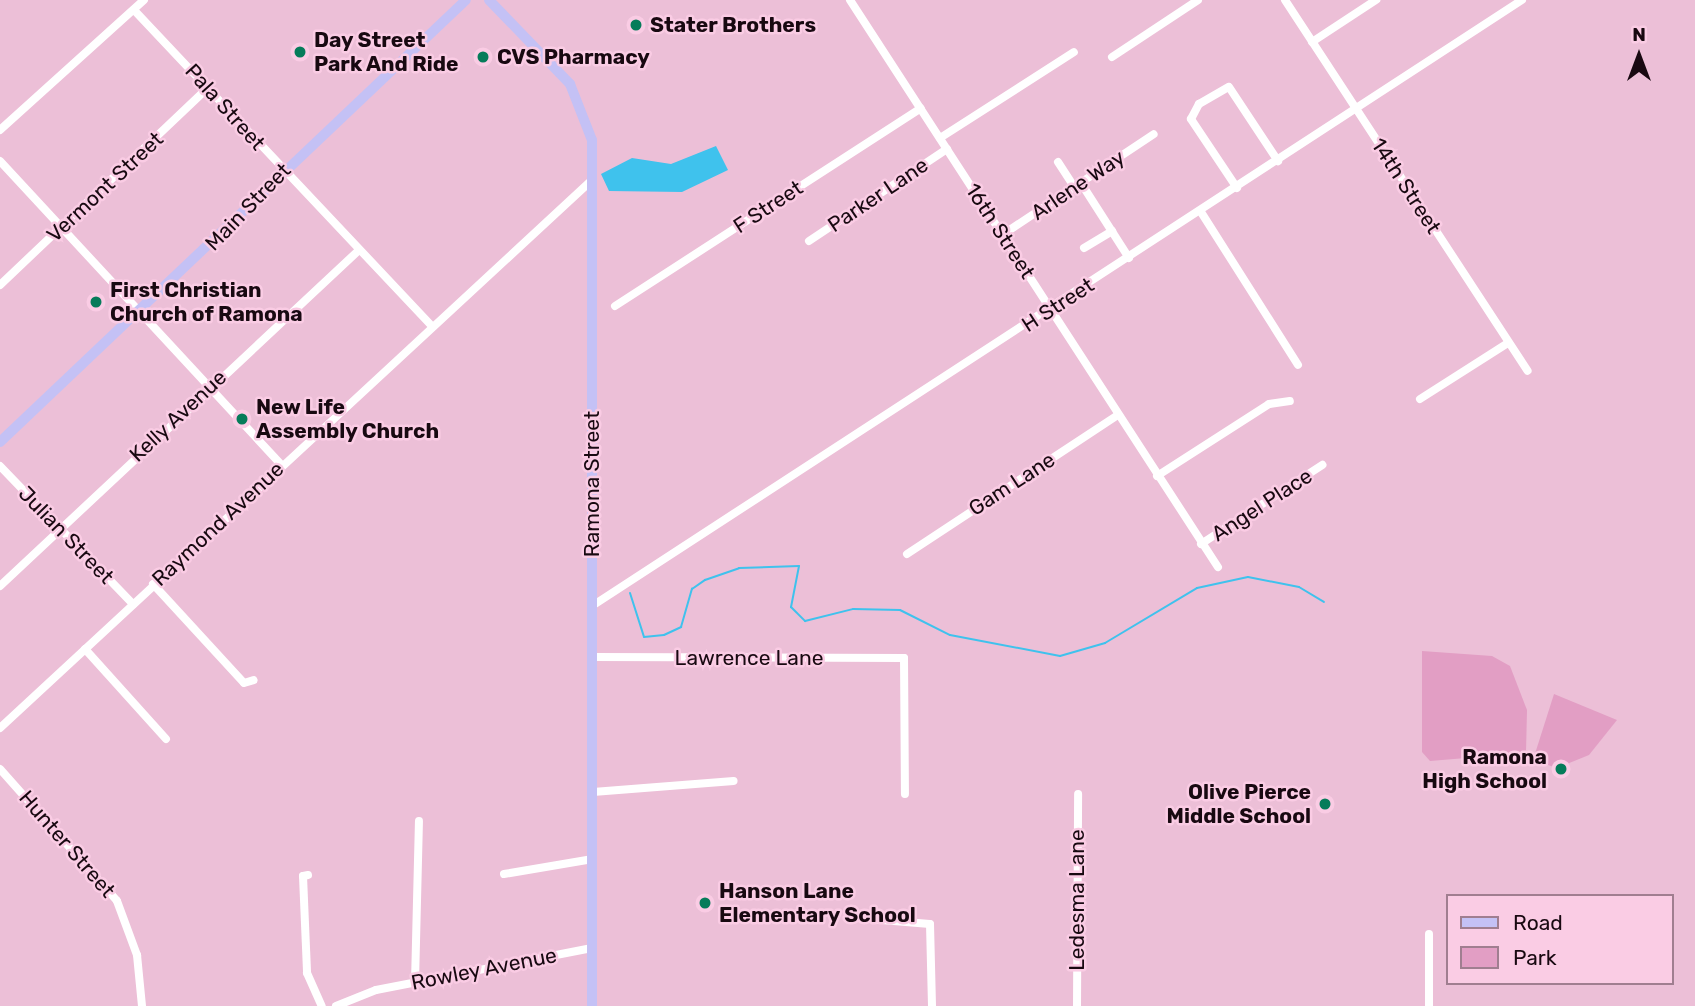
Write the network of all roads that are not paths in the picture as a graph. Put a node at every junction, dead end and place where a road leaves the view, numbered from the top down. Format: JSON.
{"nodes":[{"id":1,"x":144,"y":0,"type":"edge"},
{"id":2,"x":466,"y":0,"type":"edge"},
{"id":3,"x":489,"y":0,"type":"edge"},
{"id":4,"x":850,"y":0,"type":"edge"},
{"id":5,"x":1198,"y":0,"type":"edge"},
{"id":6,"x":1285,"y":0,"type":"edge"},
{"id":7,"x":1376,"y":0,"type":"edge"},
{"id":8,"x":1522,"y":0,"type":"edge"},
{"id":9,"x":134,"y":10,"type":"junction"},
{"id":10,"x":1312,"y":42,"type":"junction"},
{"id":11,"x":1074,"y":52,"type":"dead end"},
{"id":12,"x":1112,"y":57,"type":"dead end"},
{"id":13,"x":209,"y":88,"type":"junction"},
{"id":14,"x":921,"y":108,"type":"junction"},
{"id":15,"x":1356,"y":110,"type":"junction"},
{"id":16,"x":0,"y":130,"type":"edge"},
{"id":17,"x":1154,"y":134,"type":"dead end"},
{"id":18,"x":940,"y":138,"type":"junction"},
{"id":19,"x":947,"y":149,"type":"junction"},
{"id":20,"x":0,"y":161,"type":"edge"},
{"id":21,"x":1278,"y":161,"type":"junction"},
{"id":22,"x":1058,"y":162,"type":"dead end"},
{"id":23,"x":282,"y":170,"type":"junction"},
{"id":24,"x":592,"y":180,"type":"junction"},
{"id":25,"x":1077,"y":185,"type":"junction"},
{"id":26,"x":1237,"y":188,"type":"junction"},
{"id":27,"x":1200,"y":212,"type":"junction"},
{"id":28,"x":64,"y":227,"type":"junction"},
{"id":29,"x":1112,"y":231,"type":"junction"},
{"id":30,"x":1002,"y":235,"type":"junction"},
{"id":31,"x":809,"y":241,"type":"dead end"},
{"id":32,"x":1084,"y":248,"type":"dead end"},
{"id":33,"x":359,"y":250,"type":"junction"},
{"id":34,"x":1129,"y":258,"type":"junction"},
{"id":35,"x":0,"y":285,"type":"edge"},
{"id":36,"x":615,"y":306,"type":"dead end"},
{"id":37,"x":1051,"y":310,"type":"junction"},
{"id":38,"x":143,"y":311,"type":"junction"},
{"id":39,"x":431,"y":325,"type":"junction"},
{"id":40,"x":1508,"y":343,"type":"junction"},
{"id":41,"x":1298,"y":365,"type":"dead end"},
{"id":42,"x":1528,"y":371,"type":"dead end"},
{"id":43,"x":209,"y":386,"type":"junction"},
{"id":44,"x":1420,"y":399,"type":"dead end"},
{"id":45,"x":1290,"y":401,"type":"dead end"},
{"id":46,"x":1118,"y":415,"type":"junction"},
{"id":47,"x":0,"y":442,"type":"edge"},
{"id":48,"x":282,"y":465,"type":"junction"},
{"id":49,"x":1322,"y":465,"type":"dead end"},
{"id":50,"x":0,"y":467,"type":"edge"},
{"id":51,"x":1157,"y":476,"type":"junction"},
{"id":52,"x":59,"y":528,"type":"junction"},
{"id":53,"x":1200,"y":544,"type":"junction"},
{"id":54,"x":907,"y":554,"type":"dead end"},
{"id":55,"x":1217,"y":567,"type":"dead end"},
{"id":56,"x":153,"y":584,"type":"junction"},
{"id":57,"x":0,"y":586,"type":"edge"},
{"id":58,"x":133,"y":604,"type":"junction"},
{"id":59,"x":592,"y":606,"type":"junction"},
{"id":60,"x":85,"y":649,"type":"junction"},
{"id":61,"x":593,"y":657,"type":"junction"},
{"id":62,"x":254,"y":680,"type":"dead end"},
{"id":63,"x":0,"y":728,"type":"edge"},
{"id":64,"x":166,"y":739,"type":"dead end"},
{"id":65,"x":0,"y":769,"type":"edge"},
{"id":66,"x":734,"y":781,"type":"dead end"},
{"id":67,"x":593,"y":792,"type":"junction"},
{"id":68,"x":1078,"y":793,"type":"dead end"},
{"id":69,"x":905,"y":794,"type":"dead end"},
{"id":70,"x":419,"y":821,"type":"dead end"},
{"id":71,"x":593,"y":859,"type":"junction"},
{"id":72,"x":505,"y":874,"type":"dead end"},
{"id":73,"x":308,"y":876,"type":"dead end"},
{"id":74,"x":870,"y":919,"type":"dead end"},
{"id":75,"x":1429,"y":934,"type":"dead end"},
{"id":76,"x":592,"y":948,"type":"junction"},
{"id":77,"x":415,"y":983,"type":"junction"},
{"id":78,"x":142,"y":1006,"type":"edge"},
{"id":79,"x":322,"y":1006,"type":"edge"},
{"id":80,"x":336,"y":1006,"type":"edge"},
{"id":81,"x":592,"y":1006,"type":"edge"},
{"id":82,"x":932,"y":1006,"type":"edge"},
{"id":83,"x":1077,"y":1006,"type":"edge"},
{"id":84,"x":1429,"y":1006,"type":"edge"}],
"edges":[{"from":1,"to":9,"type":"street"},
{"from":2,"to":23,"type":"main road","name":"Main Street"},
{"from":3,"to":24,"type":"main road","name":"Ramona Street"},
{"from":4,"to":14,"type":"street","name":"16th Street"},
{"from":5,"to":12,"type":"street"},
{"from":6,"to":10,"type":"street","name":"14th Street"},
{"from":7,"to":10,"type":"street"},
{"from":8,"to":15,"type":"street","name":"H Street"},
{"from":9,"to":13,"type":"street","name":"Pala Street"},
{"from":9,"to":16,"type":"street"},
{"from":10,"to":15,"type":"street","name":"14th Street"},
{"from":11,"to":18,"type":"street"},
{"from":13,"to":23,"type":"street","name":"Pala Street"},
{"from":13,"to":28,"type":"street","name":"Vermont Street"},
{"from":14,"to":18,"type":"street","name":"16th Street"},
{"from":14,"to":36,"type":"street","name":"F Street"},
{"from":15,"to":21,"type":"street","name":"H Street"},
{"from":15,"to":40,"type":"street","name":"14th Street"},
{"from":17,"to":25,"type":"street","name":"Arlene Way"},
{"from":18,"to":19,"type":"street","name":"16th Street"},
{"from":19,"to":30,"type":"street","name":"16th Street"},
{"from":19,"to":31,"type":"street","name":"Parker Lane"},
{"from":20,"to":28,"type":"street"},
{"from":21,"to":26,"type":"street","name":"H Street"},
{"from":21,"to":26,"type":"street"},
{"from":22,"to":25,"type":"street"},
{"from":23,"to":33,"type":"street","name":"Pala Street"},
{"from":23,"to":38,"type":"main road","name":"Main Street"},
{"from":24,"to":39,"type":"street","name":"Raymond Avenue"},
{"from":24,"to":59,"type":"main road","name":"Ramona Street"},
{"from":25,"to":29,"type":"street"},
{"from":25,"to":30,"type":"street","name":"Arlene Way"},
{"from":26,"to":27,"type":"street","name":"H Street"},
{"from":27,"to":34,"type":"street","name":"H Street"},
{"from":27,"to":41,"type":"street"},
{"from":28,"to":35,"type":"street","name":"Vermont Street"},
{"from":28,"to":38,"type":"street"},
{"from":29,"to":32,"type":"street"},
{"from":29,"to":34,"type":"street"},
{"from":30,"to":37,"type":"street","name":"16th Street"},
{"from":33,"to":39,"type":"street","name":"Pala Street"},
{"from":33,"to":43,"type":"street","name":"Kelly Avenue"},
{"from":34,"to":37,"type":"street","name":"H Street"},
{"from":37,"to":46,"type":"street","name":"16th Street"},
{"from":37,"to":59,"type":"street","name":"H Street"},
{"from":38,"to":43,"type":"street"},
{"from":38,"to":47,"type":"main road","name":"Main Street"},
{"from":39,"to":48,"type":"street","name":"Raymond Avenue"},
{"from":40,"to":42,"type":"street","name":"14th Street"},
{"from":40,"to":44,"type":"street"},
{"from":43,"to":48,"type":"street"},
{"from":43,"to":52,"type":"street","name":"Kelly Avenue"},
{"from":45,"to":51,"type":"street"},
{"from":46,"to":51,"type":"street","name":"16th Street"},
{"from":46,"to":54,"type":"street","name":"Gam Lane"},
{"from":48,"to":56,"type":"street","name":"Raymond Avenue"},
{"from":49,"to":53,"type":"street","name":"Angel Place"},
{"from":50,"to":52,"type":"street","name":"Julian Street"},
{"from":51,"to":53,"type":"street","name":"16th Street"},
{"from":52,"to":57,"type":"street","name":"Kelly Avenue"},
{"from":52,"to":58,"type":"street","name":"Julian Street"},
{"from":53,"to":55,"type":"street","name":"16th Street"},
{"from":56,"to":58,"type":"street","name":"Raymond Avenue"},
{"from":56,"to":62,"type":"street"},
{"from":58,"to":60,"type":"street","name":"Raymond Avenue"},
{"from":59,"to":61,"type":"main road","name":"Ramona Street"},
{"from":60,"to":63,"type":"street","name":"Raymond Avenue"},
{"from":60,"to":64,"type":"street"},
{"from":61,"to":67,"type":"main road","name":"Ramona Street"},
{"from":61,"to":69,"type":"street","name":"Lawrence Lane"},
{"from":65,"to":78,"type":"street","name":"Hunter Street"},
{"from":66,"to":67,"type":"street"},
{"from":67,"to":71,"type":"main road","name":"Ramona Street"},
{"from":68,"to":83,"type":"street","name":"Ledesma Lane"},
{"from":70,"to":77,"type":"street"},
{"from":71,"to":72,"type":"street"},
{"from":71,"to":76,"type":"main road","name":"Ramona Street"},
{"from":73,"to":79,"type":"street"},
{"from":74,"to":82,"type":"street"},
{"from":75,"to":84,"type":"street"},
{"from":76,"to":77,"type":"street","name":"Rowley Avenue"},
{"from":76,"to":81,"type":"main road","name":"Ramona Street"},
{"from":77,"to":80,"type":"street","name":"Rowley Avenue"}]}
